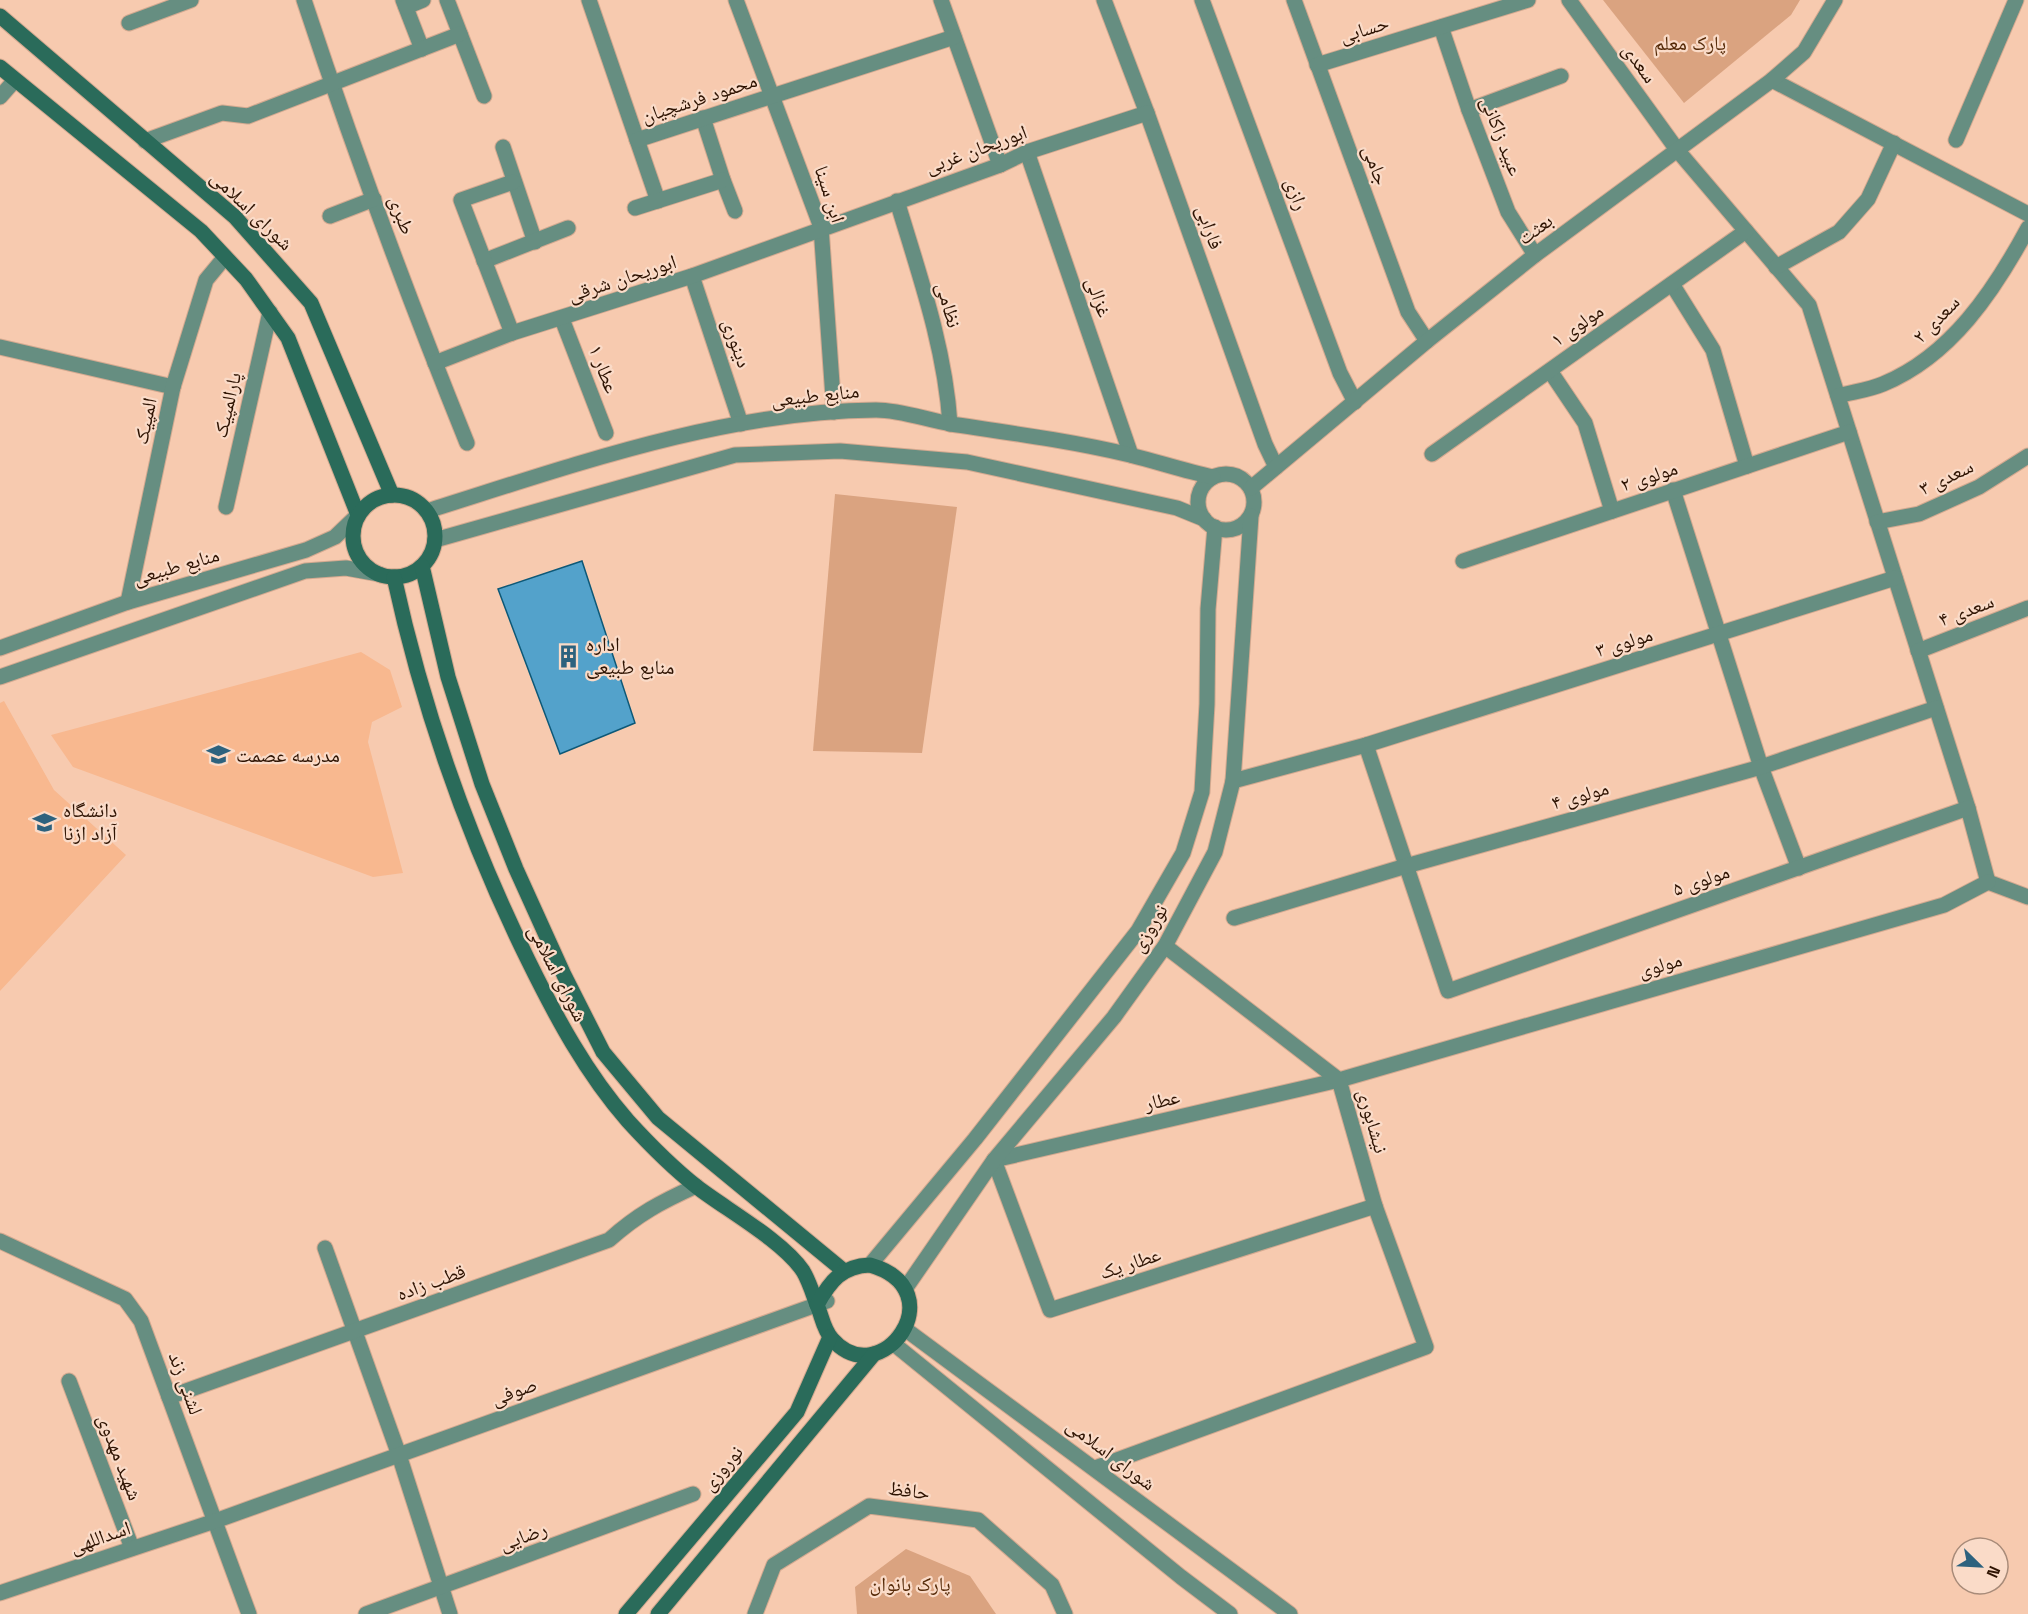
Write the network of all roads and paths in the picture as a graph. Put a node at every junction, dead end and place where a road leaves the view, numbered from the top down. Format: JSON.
{"nodes":[{"id":1,"x":191,"y":0,"type":"edge"},
{"id":2,"x":304,"y":0,"type":"edge"},
{"id":3,"x":423,"y":0,"type":"edge"},
{"id":4,"x":447,"y":0,"type":"edge"},
{"id":5,"x":589,"y":0,"type":"edge"},
{"id":6,"x":736,"y":0,"type":"edge"},
{"id":7,"x":941,"y":0,"type":"edge"},
{"id":8,"x":1104,"y":0,"type":"edge"},
{"id":9,"x":1202,"y":0,"type":"edge"},
{"id":10,"x":1294,"y":0,"type":"edge"},
{"id":11,"x":1528,"y":0,"type":"edge"},
{"id":12,"x":1569,"y":0,"type":"edge"},
{"id":13,"x":1835,"y":0,"type":"edge"},
{"id":14,"x":2016,"y":0,"type":"edge"},
{"id":15,"x":404,"y":3,"type":"edge"},
{"id":16,"x":0,"y":16,"type":"edge"},
{"id":17,"x":129,"y":23,"type":"dead end"},
{"id":18,"x":1441,"y":27,"type":"junction"},
{"id":19,"x":460,"y":34,"type":"junction"},
{"id":20,"x":954,"y":37,"type":"junction"},
{"id":21,"x":422,"y":49,"type":"junction"},
{"id":22,"x":1317,"y":65,"type":"junction"},
{"id":23,"x":0,"y":67,"type":"edge"},
{"id":24,"x":1561,"y":76,"type":"dead end"},
{"id":25,"x":15,"y":80,"type":"junction"},
{"id":26,"x":1772,"y":80,"type":"junction"},
{"id":27,"x":332,"y":84,"type":"junction"},
{"id":28,"x":773,"y":95,"type":"junction"},
{"id":29,"x":484,"y":96,"type":"dead end"},
{"id":30,"x":0,"y":97,"type":"edge"},
{"id":31,"x":1469,"y":110,"type":"junction"},
{"id":32,"x":1147,"y":113,"type":"junction"},
{"id":33,"x":703,"y":118,"type":"junction"},
{"id":34,"x":638,"y":140,"type":"junction"},
{"id":35,"x":1956,"y":140,"type":"dead end"},
{"id":36,"x":145,"y":141,"type":"junction"},
{"id":37,"x":1894,"y":143,"type":"junction"},
{"id":38,"x":502,"y":147,"type":"dead end"},
{"id":39,"x":1678,"y":151,"type":"junction"},
{"id":40,"x":1027,"y":152,"type":"junction"},
{"id":41,"x":1000,"y":165,"type":"junction"},
{"id":42,"x":723,"y":180,"type":"junction"},
{"id":43,"x":513,"y":182,"type":"junction"},
{"id":44,"x":374,"y":199,"type":"junction"},
{"id":45,"x":658,"y":201,"type":"junction"},
{"id":46,"x":897,"y":201,"type":"junction"},
{"id":47,"x":635,"y":208,"type":"dead end"},
{"id":48,"x":735,"y":211,"type":"dead end"},
{"id":49,"x":2028,"y":214,"type":"edge"},
{"id":50,"x":330,"y":216,"type":"dead end"},
{"id":51,"x":821,"y":227,"type":"junction"},
{"id":52,"x":568,"y":228,"type":"dead end"},
{"id":53,"x":2028,"y":228,"type":"edge"},
{"id":54,"x":1746,"y":231,"type":"junction"},
{"id":55,"x":535,"y":242,"type":"junction"},
{"id":56,"x":1535,"y":255,"type":"junction"},
{"id":57,"x":225,"y":257,"type":"junction"},
{"id":58,"x":484,"y":261,"type":"junction"},
{"id":59,"x":1776,"y":267,"type":"junction"},
{"id":60,"x":692,"y":276,"type":"junction"},
{"id":61,"x":1672,"y":284,"type":"junction"},
{"id":62,"x":270,"y":312,"type":"junction"},
{"id":63,"x":562,"y":319,"type":"junction"},
{"id":64,"x":512,"y":333,"type":"junction"},
{"id":65,"x":1427,"y":341,"type":"junction"},
{"id":66,"x":0,"y":347,"type":"edge"},
{"id":67,"x":435,"y":363,"type":"junction"},
{"id":68,"x":1550,"y":370,"type":"junction"},
{"id":69,"x":173,"y":387,"type":"junction"},
{"id":70,"x":1838,"y":396,"type":"junction"},
{"id":71,"x":1354,"y":402,"type":"junction"},
{"id":72,"x":834,"y":412,"type":"junction"},
{"id":73,"x":741,"y":424,"type":"junction"},
{"id":74,"x":950,"y":424,"type":"junction"},
{"id":75,"x":1849,"y":432,"type":"junction"},
{"id":76,"x":606,"y":433,"type":"dead end"},
{"id":77,"x":467,"y":443,"type":"dead end"},
{"id":78,"x":1432,"y":454,"type":"dead end"},
{"id":79,"x":1131,"y":456,"type":"junction"},
{"id":80,"x":2028,"y":456,"type":"edge"},
{"id":81,"x":1747,"y":466,"type":"junction"},
{"id":82,"x":1276,"y":467,"type":"junction"},
{"id":83,"x":1213,"y":477,"type":"junction"},
{"id":84,"x":1251,"y":488,"type":"junction"},
{"id":85,"x":1673,"y":490,"type":"junction"},
{"id":86,"x":392,"y":495,"type":"junction"},
{"id":87,"x":226,"y":507,"type":"dead end"},
{"id":88,"x":427,"y":511,"type":"junction"},
{"id":89,"x":1612,"y":511,"type":"junction"},
{"id":90,"x":358,"y":515,"type":"junction"},
{"id":91,"x":1251,"y":516,"type":"junction"},
{"id":92,"x":1877,"y":522,"type":"junction"},
{"id":93,"x":1209,"y":523,"type":"junction"},
{"id":94,"x":435,"y":540,"type":"junction"},
{"id":95,"x":1463,"y":561,"type":"dead end"},
{"id":96,"x":422,"y":566,"type":"junction"},
{"id":97,"x":387,"y":576,"type":"junction"},
{"id":98,"x":1895,"y":578,"type":"junction"},
{"id":99,"x":128,"y":602,"type":"junction"},
{"id":100,"x":2028,"y":608,"type":"edge"},
{"id":101,"x":1719,"y":634,"type":"junction"},
{"id":102,"x":0,"y":648,"type":"edge"},
{"id":103,"x":1918,"y":651,"type":"junction"},
{"id":104,"x":0,"y":676,"type":"edge"},
{"id":105,"x":1936,"y":708,"type":"junction"},
{"id":106,"x":1366,"y":745,"type":"junction"},
{"id":107,"x":1761,"y":767,"type":"junction"},
{"id":108,"x":1233,"y":781,"type":"junction"},
{"id":109,"x":1968,"y":808,"type":"junction"},
{"id":110,"x":1406,"y":866,"type":"junction"},
{"id":111,"x":1799,"y":868,"type":"junction"},
{"id":112,"x":1988,"y":882,"type":"junction"},
{"id":113,"x":2028,"y":897,"type":"edge"},
{"id":114,"x":1234,"y":918,"type":"dead end"},
{"id":115,"x":1165,"y":946,"type":"junction"},
{"id":116,"x":1339,"y":1080,"type":"junction"},
{"id":117,"x":994,"y":1160,"type":"junction"},
{"id":118,"x":696,"y":1186,"type":"junction"},
{"id":119,"x":1375,"y":1206,"type":"junction"},
{"id":120,"x":0,"y":1241,"type":"edge"},
{"id":121,"x":325,"y":1248,"type":"dead end"},
{"id":122,"x":870,"y":1265,"type":"junction"},
{"id":123,"x":843,"y":1271,"type":"junction"},
{"id":124,"x":905,"y":1289,"type":"junction"},
{"id":125,"x":822,"y":1303,"type":"junction"},
{"id":126,"x":906,"y":1329,"type":"junction"},
{"id":127,"x":355,"y":1331,"type":"junction"},
{"id":128,"x":830,"y":1337,"type":"junction"},
{"id":129,"x":894,"y":1344,"type":"junction"},
{"id":130,"x":874,"y":1354,"type":"junction"},
{"id":131,"x":69,"y":1381,"type":"dead end"},
{"id":132,"x":169,"y":1397,"type":"junction"},
{"id":133,"x":399,"y":1455,"type":"junction"},
{"id":134,"x":1095,"y":1468,"type":"junction"},
{"id":135,"x":693,"y":1494,"type":"dead end"},
{"id":136,"x":215,"y":1521,"type":"junction"},
{"id":137,"x":132,"y":1548,"type":"junction"},
{"id":138,"x":442,"y":1588,"type":"junction"},
{"id":139,"x":0,"y":1593,"type":"edge"},
{"id":140,"x":249,"y":1614,"type":"edge"},
{"id":141,"x":366,"y":1614,"type":"edge"},
{"id":142,"x":450,"y":1614,"type":"edge"},
{"id":143,"x":626,"y":1614,"type":"edge"},
{"id":144,"x":658,"y":1614,"type":"edge"},
{"id":145,"x":755,"y":1614,"type":"edge"},
{"id":146,"x":1065,"y":1614,"type":"edge"},
{"id":147,"x":1230,"y":1614,"type":"edge"},
{"id":148,"x":1290,"y":1614,"type":"edge"}],
"edges":[{"from":1,"to":17,"type":"street"},
{"from":2,"to":27,"type":"street","name":"طبری"},
{"from":3,"to":15,"type":"street"},
{"from":4,"to":19,"type":"street"},
{"from":5,"to":34,"type":"street"},
{"from":6,"to":28,"type":"street","name":"ابن سینا"},
{"from":7,"to":20,"type":"street"},
{"from":8,"to":32,"type":"street","name":"فارابی"},
{"from":9,"to":71,"type":"street","name":"رازی"},
{"from":10,"to":22,"type":"street","name":"جامی"},
{"from":11,"to":18,"type":"street","name":"حسابی"},
{"from":12,"to":39,"type":"street","name":"سعدی"},
{"from":13,"to":26,"type":"street","name":"بعثت"},
{"from":14,"to":35,"type":"street"},
{"from":15,"to":21,"type":"street"},
{"from":16,"to":36,"type":"main road","name":"شورای اسلامی"},
{"from":18,"to":22,"type":"street","name":"حسابی"},
{"from":18,"to":31,"type":"street","name":"عبید زاکانی"},
{"from":19,"to":21,"type":"street"},
{"from":19,"to":29,"type":"street"},
{"from":20,"to":28,"type":"street","name":"محمود فرشچیان"},
{"from":20,"to":41,"type":"street"},
{"from":21,"to":27,"type":"street"},
{"from":22,"to":65,"type":"street","name":"جامی"},
{"from":23,"to":25,"type":"main road"},
{"from":24,"to":31,"type":"street"},
{"from":25,"to":30,"type":"street"},
{"from":25,"to":57,"type":"main road"},
{"from":26,"to":37,"type":"street"},
{"from":26,"to":39,"type":"street","name":"بعثت"},
{"from":27,"to":36,"type":"street"},
{"from":27,"to":44,"type":"street","name":"طبری"},
{"from":28,"to":33,"type":"street","name":"محمود فرشچیان"},
{"from":28,"to":51,"type":"street","name":"ابن سینا"},
{"from":31,"to":56,"type":"street","name":"عبید زاکانی"},
{"from":32,"to":40,"type":"street","name":"ابوریحان غربی"},
{"from":32,"to":82,"type":"street","name":"فارابی"},
{"from":33,"to":34,"type":"street","name":"محمود فرشچیان"},
{"from":33,"to":42,"type":"street"},
{"from":34,"to":45,"type":"street"},
{"from":36,"to":86,"type":"main road","name":"شورای اسلامی"},
{"from":37,"to":49,"type":"street"},
{"from":37,"to":59,"type":"street"},
{"from":38,"to":43,"type":"street"},
{"from":39,"to":54,"type":"street","name":"سعدی"},
{"from":39,"to":56,"type":"street","name":"بعثت"},
{"from":40,"to":41,"type":"street","name":"ابوریحان غربی"},
{"from":40,"to":79,"type":"street","name":"غزالی"},
{"from":41,"to":46,"type":"street","name":"ابوریحان غربی"},
{"from":42,"to":45,"type":"street"},
{"from":42,"to":48,"type":"street"},
{"from":43,"to":55,"type":"street"},
{"from":43,"to":58,"type":"street"},
{"from":44,"to":50,"type":"street"},
{"from":44,"to":67,"type":"street","name":"طبری"},
{"from":45,"to":47,"type":"street"},
{"from":46,"to":51,"type":"street","name":"ابوریحان غربی"},
{"from":46,"to":74,"type":"street","name":"نظامی"},
{"from":51,"to":60,"type":"street","name":"ابوریحان شرقی"},
{"from":51,"to":72,"type":"street","name":"ابن سینا"},
{"from":52,"to":55,"type":"street"},
{"from":53,"to":70,"type":"street","name":"سعدی ۲"},
{"from":54,"to":59,"type":"street","name":"سعدی"},
{"from":54,"to":61,"type":"street","name":"مولوی ۱"},
{"from":55,"to":58,"type":"street"},
{"from":56,"to":65,"type":"street","name":"بعثت"},
{"from":57,"to":62,"type":"main road"},
{"from":57,"to":69,"type":"street","name":"المپیک"},
{"from":58,"to":64,"type":"street"},
{"from":59,"to":70,"type":"street","name":"سعدی"},
{"from":60,"to":63,"type":"street","name":"ابوریحان شرقی"},
{"from":60,"to":73,"type":"street","name":"دینوری"},
{"from":61,"to":68,"type":"street","name":"مولوی ۱"},
{"from":61,"to":81,"type":"street"},
{"from":62,"to":87,"type":"street","name":"پارالمپیک"},
{"from":62,"to":90,"type":"main road"},
{"from":63,"to":64,"type":"street","name":"ابوریحان شرقی"},
{"from":63,"to":76,"type":"street","name":"عطار ۱"},
{"from":64,"to":67,"type":"street","name":"ابوریحان شرقی"},
{"from":65,"to":71,"type":"street","name":"بعثت"},
{"from":66,"to":69,"type":"street"},
{"from":67,"to":77,"type":"street","name":"طبری"},
{"from":68,"to":78,"type":"street","name":"مولوی ۱"},
{"from":68,"to":89,"type":"street"},
{"from":69,"to":99,"type":"street","name":"المپیک"},
{"from":70,"to":75,"type":"street","name":"سعدی"},
{"from":71,"to":82,"type":"street","name":"بعثت"},
{"from":72,"to":73,"type":"street","name":"منابع طبیعی"},
{"from":72,"to":74,"type":"street","name":"منابع طبیعی"},
{"from":73,"to":88,"type":"street","name":"منابع طبیعی"},
{"from":74,"to":79,"type":"street","name":"منابع طبیعی"},
{"from":75,"to":81,"type":"street","name":"مولوی ۲"},
{"from":75,"to":92,"type":"street","name":"سعدی"},
{"from":79,"to":83,"type":"street","name":"منابع طبیعی"},
{"from":80,"to":92,"type":"street","name":"سعدی ۳"},
{"from":81,"to":85,"type":"street","name":"مولوی ۲"},
{"from":82,"to":84,"type":"street","name":"بعثت"},
{"from":83,"to":84,"type":"street"},
{"from":83,"to":93,"type":"street"},
{"from":84,"to":91,"type":"street"},
{"from":85,"to":89,"type":"street","name":"مولوی ۲"},
{"from":85,"to":101,"type":"street"},
{"from":86,"to":88,"type":"main road"},
{"from":86,"to":90,"type":"main road"},
{"from":88,"to":94,"type":"main road"},
{"from":89,"to":95,"type":"street","name":"مولوی ۲"},
{"from":90,"to":97,"type":"main road"},
{"from":90,"to":99,"type":"street","name":"منابع طبیعی"},
{"from":91,"to":93,"type":"street"},
{"from":91,"to":108,"type":"street","name":"نوروزی"},
{"from":92,"to":98,"type":"street","name":"سعدی"},
{"from":93,"to":94,"type":"street"},
{"from":93,"to":122,"type":"street","name":"نوروزی"},
{"from":94,"to":96,"type":"main road"},
{"from":96,"to":97,"type":"main road"},
{"from":96,"to":123,"type":"main road","name":"شورای اسلامی"},
{"from":97,"to":104,"type":"street"},
{"from":97,"to":118,"type":"main road","name":"شورای اسلامی"},
{"from":98,"to":101,"type":"street","name":"مولوی ۳"},
{"from":98,"to":103,"type":"street","name":"سعدی"},
{"from":99,"to":102,"type":"street","name":"منابع طبیعی"},
{"from":100,"to":103,"type":"street","name":"سعدی ۴"},
{"from":101,"to":106,"type":"street","name":"مولوی ۳"},
{"from":101,"to":107,"type":"street"},
{"from":103,"to":105,"type":"street","name":"سعدی"},
{"from":105,"to":107,"type":"street","name":"مولوی ۴"},
{"from":105,"to":109,"type":"street","name":"سعدی"},
{"from":106,"to":108,"type":"street","name":"مولوی ۳"},
{"from":106,"to":110,"type":"street"},
{"from":107,"to":110,"type":"street","name":"مولوی ۴"},
{"from":107,"to":111,"type":"street"},
{"from":108,"to":115,"type":"street","name":"نوروزی"},
{"from":109,"to":111,"type":"street","name":"مولوی ۵"},
{"from":109,"to":112,"type":"street","name":"سعدی"},
{"from":110,"to":111,"type":"street","name":"مولوی ۵"},
{"from":110,"to":114,"type":"street","name":"مولوی ۴"},
{"from":112,"to":113,"type":"street"},
{"from":112,"to":116,"type":"street","name":"مولوی"},
{"from":115,"to":116,"type":"street","name":"نیشابوری"},
{"from":115,"to":117,"type":"street","name":"نوروزی"},
{"from":116,"to":117,"type":"street","name":"عطار"},
{"from":116,"to":119,"type":"street","name":"نیشابوری"},
{"from":117,"to":119,"type":"street","name":"عطار یک"},
{"from":117,"to":124,"type":"street","name":"نوروزی"},
{"from":118,"to":125,"type":"main road","name":"شورای اسلامی"},
{"from":118,"to":127,"type":"street","name":"قطب زاده"},
{"from":119,"to":134,"type":"street","name":"نیشابوری"},
{"from":120,"to":132,"type":"street","name":"لشنی زند"},
{"from":121,"to":127,"type":"street"},
{"from":122,"to":123,"type":"main road"},
{"from":122,"to":124,"type":"main road"},
{"from":123,"to":125,"type":"main road"},
{"from":124,"to":126,"type":"main road"},
{"from":125,"to":128,"type":"main road"},
{"from":125,"to":133,"type":"street","name":"صوفی"},
{"from":126,"to":129,"type":"main road"},
{"from":126,"to":134,"type":"street","name":"شورای اسلامی"},
{"from":127,"to":132,"type":"street","name":"قطب زاده"},
{"from":127,"to":133,"type":"street"},
{"from":128,"to":130,"type":"main road"},
{"from":128,"to":143,"type":"main road","name":"نوروزی"},
{"from":129,"to":130,"type":"main road"},
{"from":129,"to":147,"type":"street"},
{"from":130,"to":144,"type":"main road"},
{"from":131,"to":137,"type":"street","name":"شهید مهدوی"},
{"from":132,"to":136,"type":"street","name":"لشنی زند"},
{"from":133,"to":136,"type":"street","name":"صوفی"},
{"from":133,"to":138,"type":"street"},
{"from":134,"to":148,"type":"street","name":"شورای اسلامی"},
{"from":135,"to":138,"type":"street","name":"رضایی"},
{"from":136,"to":137,"type":"street","name":"اسداللهی"},
{"from":136,"to":140,"type":"street","name":"لشنی زند"},
{"from":137,"to":139,"type":"street","name":"اسداللهی"},
{"from":138,"to":141,"type":"street","name":"رضایی"},
{"from":138,"to":142,"type":"street"},
{"from":145,"to":146,"type":"street","name":"حافظ"}]}
